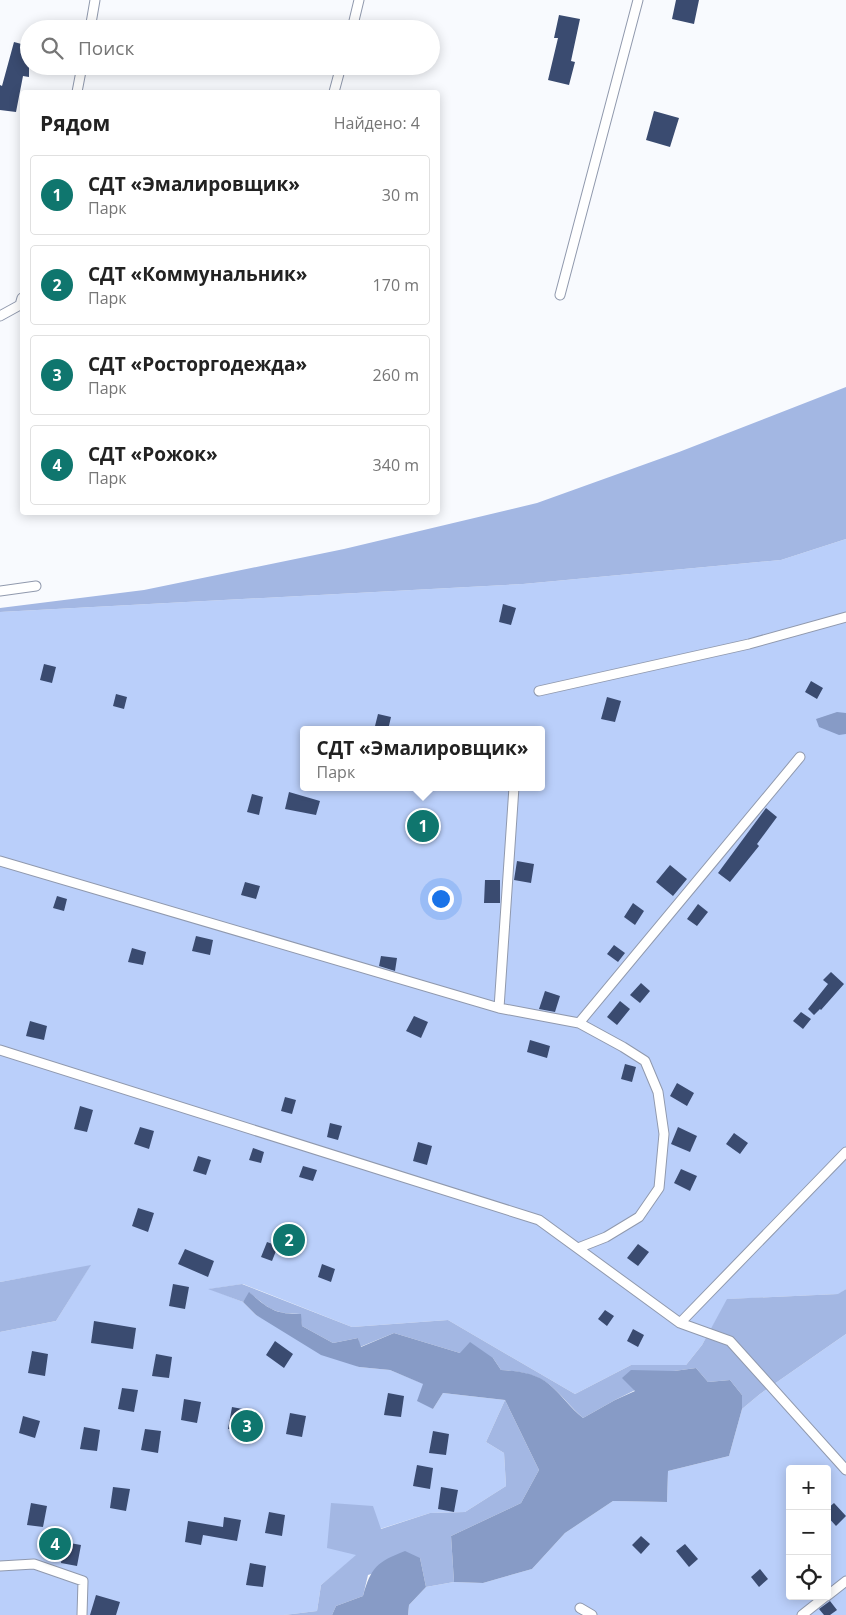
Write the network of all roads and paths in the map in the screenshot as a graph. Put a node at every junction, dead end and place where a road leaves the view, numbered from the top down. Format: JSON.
{"nodes":[{"id":1,"x":96,"y":0,"type":"edge"},
{"id":2,"x":360,"y":0,"type":"edge"},
{"id":3,"x":638,"y":0,"type":"edge"},
{"id":4,"x":92,"y":20,"type":"edge"},
{"id":5,"x":354,"y":20,"type":"edge"},
{"id":6,"x":80,"y":75,"type":"edge"},
{"id":7,"x":339,"y":75,"type":"edge"},
{"id":8,"x":77,"y":90,"type":"edge"},
{"id":9,"x":335,"y":90,"type":"edge"},
{"id":10,"x":560,"y":295,"type":"dead end"},
{"id":11,"x":20,"y":305,"type":"edge"},
{"id":12,"x":0,"y":316,"type":"edge"},
{"id":13,"x":36,"y":586,"type":"dead end"},
{"id":14,"x":0,"y":591,"type":"edge"},
{"id":15,"x":846,"y":618,"type":"edge"},
{"id":16,"x":539,"y":691,"type":"dead end"},
{"id":17,"x":800,"y":757,"type":"dead end"},
{"id":18,"x":514,"y":791,"type":"edge"},
{"id":19,"x":0,"y":861,"type":"edge"},
{"id":20,"x":499,"y":1008,"type":"junction"},
{"id":21,"x":579,"y":1023,"type":"junction"},
{"id":22,"x":0,"y":1050,"type":"edge"},
{"id":23,"x":846,"y":1152,"type":"edge"},
{"id":24,"x":578,"y":1248,"type":"junction"},
{"id":25,"x":680,"y":1323,"type":"junction"},
{"id":26,"x":846,"y":1470,"type":"edge"},
{"id":27,"x":0,"y":1566,"type":"edge"},
{"id":28,"x":846,"y":1581,"type":"edge"},
{"id":29,"x":831,"y":1593,"type":"edge"},
{"id":30,"x":822,"y":1600,"type":"edge"},
{"id":31,"x":580,"y":1608,"type":"dead end"},
{"id":32,"x":82,"y":1615,"type":"edge"},
{"id":33,"x":592,"y":1615,"type":"edge"},
{"id":34,"x":802,"y":1615,"type":"edge"}],
"edges":[{"from":1,"to":4,"type":"lane"},
{"from":2,"to":5,"type":"lane"},
{"from":3,"to":10,"type":"lane"},
{"from":6,"to":8,"type":"lane"},
{"from":7,"to":9,"type":"lane"},
{"from":11,"to":12,"type":"lane"},
{"from":13,"to":14,"type":"lane"},
{"from":15,"to":16,"type":"lane"},
{"from":17,"to":21,"type":"lane"},
{"from":18,"to":20,"type":"lane"},
{"from":19,"to":20,"type":"lane"},
{"from":20,"to":21,"type":"lane"},
{"from":21,"to":24,"type":"lane"},
{"from":22,"to":24,"type":"lane"},
{"from":23,"to":25,"type":"lane"},
{"from":24,"to":25,"type":"lane"},
{"from":25,"to":26,"type":"lane"},
{"from":27,"to":32,"type":"lane"},
{"from":28,"to":29,"type":"lane"},
{"from":30,"to":34,"type":"lane"},
{"from":31,"to":33,"type":"lane"}]}
